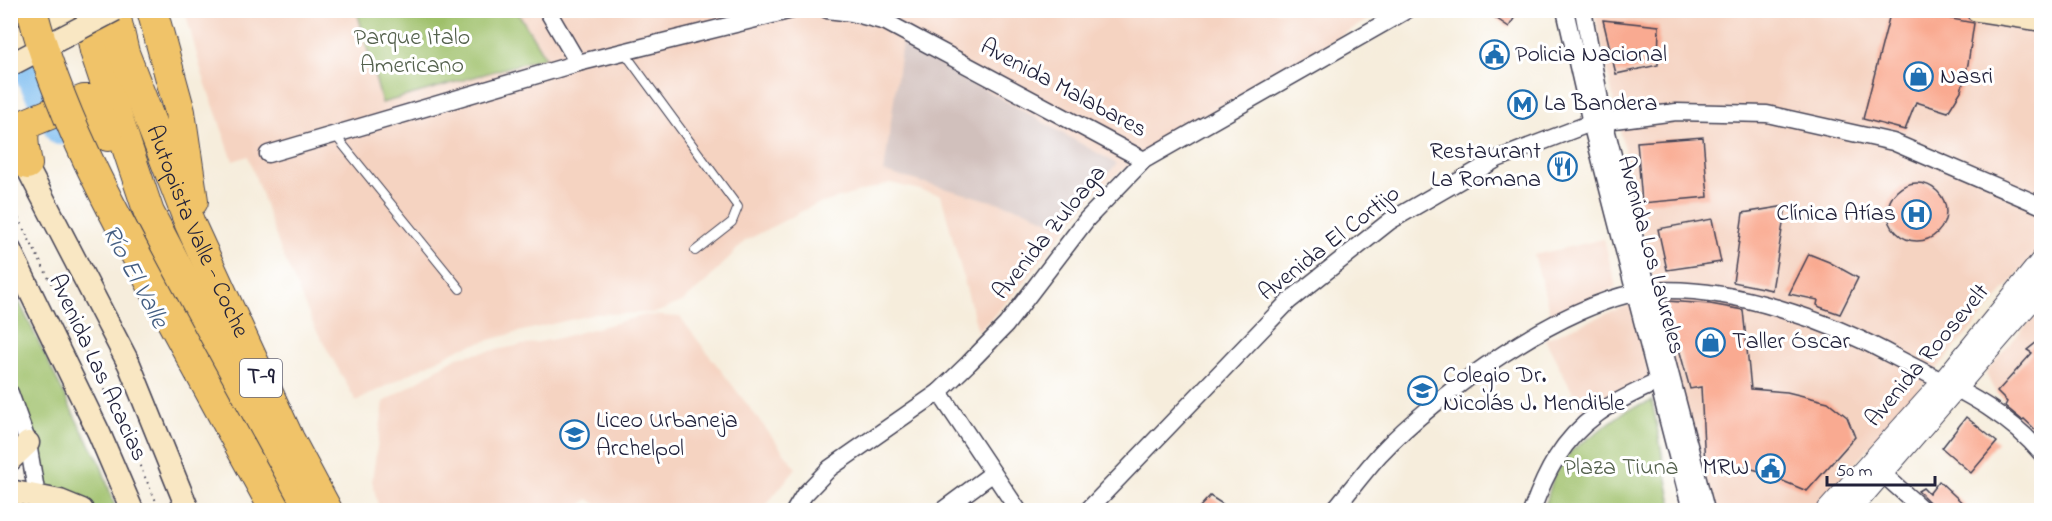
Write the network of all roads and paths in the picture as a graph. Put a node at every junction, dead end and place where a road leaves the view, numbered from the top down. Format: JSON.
{"nodes":[{"id":1,"x":32,"y":10,"type":"edge"},
{"id":2,"x":72,"y":10,"type":"edge"},
{"id":3,"x":87,"y":10,"type":"edge"},
{"id":4,"x":114,"y":10,"type":"edge"},
{"id":5,"x":152,"y":10,"type":"edge"},
{"id":6,"x":547,"y":10,"type":"edge"},
{"id":7,"x":792,"y":10,"type":"edge"},
{"id":8,"x":827,"y":10,"type":"edge"},
{"id":9,"x":1407,"y":10,"type":"edge"},
{"id":10,"x":1565,"y":10,"type":"edge"},
{"id":11,"x":1583,"y":10,"type":"edge"},
{"id":12,"x":1977,"y":10,"type":"edge"},
{"id":13,"x":735,"y":15,"type":"edge"},
{"id":14,"x":888,"y":16,"type":"edge"},
{"id":15,"x":2042,"y":20,"type":"edge"},
{"id":16,"x":10,"y":44,"type":"edge"},
{"id":17,"x":624,"y":52,"type":"junction"},
{"id":18,"x":578,"y":63,"type":"junction"},
{"id":19,"x":10,"y":65,"type":"edge"},
{"id":20,"x":1597,"y":122,"type":"junction"},
{"id":21,"x":19,"y":131,"type":"edge"},
{"id":22,"x":334,"y":134,"type":"junction"},
{"id":23,"x":268,"y":154,"type":"dead end"},
{"id":24,"x":1144,"y":160,"type":"junction"},
{"id":25,"x":27,"y":164,"type":"joint"},
{"id":26,"x":10,"y":202,"type":"edge"},
{"id":27,"x":2042,"y":206,"type":"edge"},
{"id":28,"x":149,"y":213,"type":"junction"},
{"id":29,"x":199,"y":243,"type":"junction"},
{"id":30,"x":10,"y":250,"type":"edge"},
{"id":31,"x":695,"y":251,"type":"dead end"},
{"id":32,"x":2042,"y":259,"type":"edge"},
{"id":33,"x":460,"y":289,"type":"dead end"},
{"id":34,"x":2042,"y":289,"type":"edge"},
{"id":35,"x":1642,"y":293,"type":"junction"},
{"id":36,"x":1664,"y":379,"type":"junction"},
{"id":37,"x":1950,"y":385,"type":"junction"},
{"id":38,"x":939,"y":392,"type":"junction"},
{"id":39,"x":10,"y":393,"type":"edge"},
{"id":40,"x":28,"y":443,"type":"junction"},
{"id":41,"x":2042,"y":454,"type":"edge"},
{"id":42,"x":10,"y":460,"type":"edge"},
{"id":43,"x":1877,"y":468,"type":"junction"},
{"id":44,"x":993,"y":473,"type":"junction"},
{"id":45,"x":10,"y":493,"type":"edge"},
{"id":46,"x":39,"y":506,"type":"edge"},
{"id":47,"x":74,"y":509,"type":"edge"},
{"id":48,"x":132,"y":510,"type":"edge"},
{"id":49,"x":160,"y":510,"type":"edge"},
{"id":50,"x":188,"y":510,"type":"edge"},
{"id":51,"x":275,"y":510,"type":"edge"},
{"id":52,"x":301,"y":510,"type":"edge"},
{"id":53,"x":327,"y":510,"type":"edge"},
{"id":54,"x":795,"y":510,"type":"edge"},
{"id":55,"x":943,"y":510,"type":"edge"},
{"id":56,"x":1018,"y":510,"type":"edge"},
{"id":57,"x":1088,"y":510,"type":"edge"},
{"id":58,"x":1334,"y":510,"type":"edge"},
{"id":59,"x":1532,"y":510,"type":"edge"},
{"id":60,"x":1691,"y":510,"type":"edge"},
{"id":61,"x":1706,"y":510,"type":"edge"},
{"id":62,"x":1827,"y":510,"type":"edge"},
{"id":63,"x":1851,"y":510,"type":"edge"},
{"id":64,"x":1923,"y":510,"type":"edge"}],
"edges":[{"from":1,"to":51,"type":"highway","number":"T-9","bridge":true},
{"from":2,"to":16,"type":"main road"},
{"from":3,"to":28,"type":"highway"},
{"from":4,"to":19,"type":"main road","bridge":true},
{"from":4,"to":29,"type":"highway","name":"Autopista Valle - Coche","number":"T-9"},
{"from":5,"to":29,"type":"highway"},
{"from":6,"to":18,"type":"street"},
{"from":7,"to":13,"type":"street"},
{"from":8,"to":14,"type":"street","name":"Avenida Malabares"},
{"from":9,"to":24,"type":"street","name":"Avenida Zuloaga"},
{"from":10,"to":20,"type":"street","name":"Avenida Los Laureles"},
{"from":11,"to":20,"type":"street","name":"Avenida Los Laureles"},
{"from":12,"to":15,"type":"main road"},
{"from":13,"to":17,"type":"street"},
{"from":14,"to":24,"type":"street","name":"Avenida Malabares"},
{"from":17,"to":18,"type":"street"},
{"from":17,"to":31,"type":"lane"},
{"from":18,"to":22,"type":"street"},
{"from":20,"to":27,"type":"street","name":"Avenida El Cortijo"},
{"from":20,"to":35,"type":"street","name":"Avenida Los Laureles"},
{"from":20,"to":57,"type":"street","name":"Avenida El Cortijo"},
{"from":21,"to":25,"type":"highway"},
{"from":21,"to":28,"type":"highway"},
{"from":22,"to":23,"type":"street"},
{"from":22,"to":33,"type":"lane"},
{"from":24,"to":38,"type":"street","name":"Avenida Zuloaga"},
{"from":25,"to":50,"type":"main road","name":"Avenida Las Acacias"},
{"from":26,"to":49,"type":"path"},
{"from":28,"to":52,"type":"highway"},
{"from":29,"to":53,"type":"highway","name":"Autopista Valle - Coche","number":"T-9"},
{"from":30,"to":48,"type":"main road","name":"Avenida Las Acacias"},
{"from":32,"to":37,"type":"street","name":"Avenida Roosevelt"},
{"from":34,"to":37,"type":"street","name":"Avenida Roosevelt"},
{"from":35,"to":36,"type":"street","name":"Avenida Los Laureles"},
{"from":35,"to":37,"type":"street"},
{"from":35,"to":58,"type":"street"},
{"from":36,"to":59,"type":"street"},
{"from":36,"to":60,"type":"street","name":"Avenida Los Laureles"},
{"from":36,"to":61,"type":"street","name":"Avenida Los Laureles"},
{"from":37,"to":41,"type":"street"},
{"from":37,"to":43,"type":"street","name":"Avenida Roosevelt"},
{"from":38,"to":44,"type":"street"},
{"from":38,"to":54,"type":"street","name":"Avenida Zuloaga"},
{"from":39,"to":40,"type":"street"},
{"from":40,"to":42,"type":"main road"},
{"from":40,"to":46,"type":"street"},
{"from":43,"to":62,"type":"street","name":"Avenida Roosevelt"},
{"from":43,"to":63,"type":"street","name":"Avenida Roosevelt"},
{"from":43,"to":64,"type":"street"},
{"from":44,"to":55,"type":"street"},
{"from":44,"to":56,"type":"street"},
{"from":45,"to":46,"type":"main road"},
{"from":46,"to":47,"type":"main road"}]}
